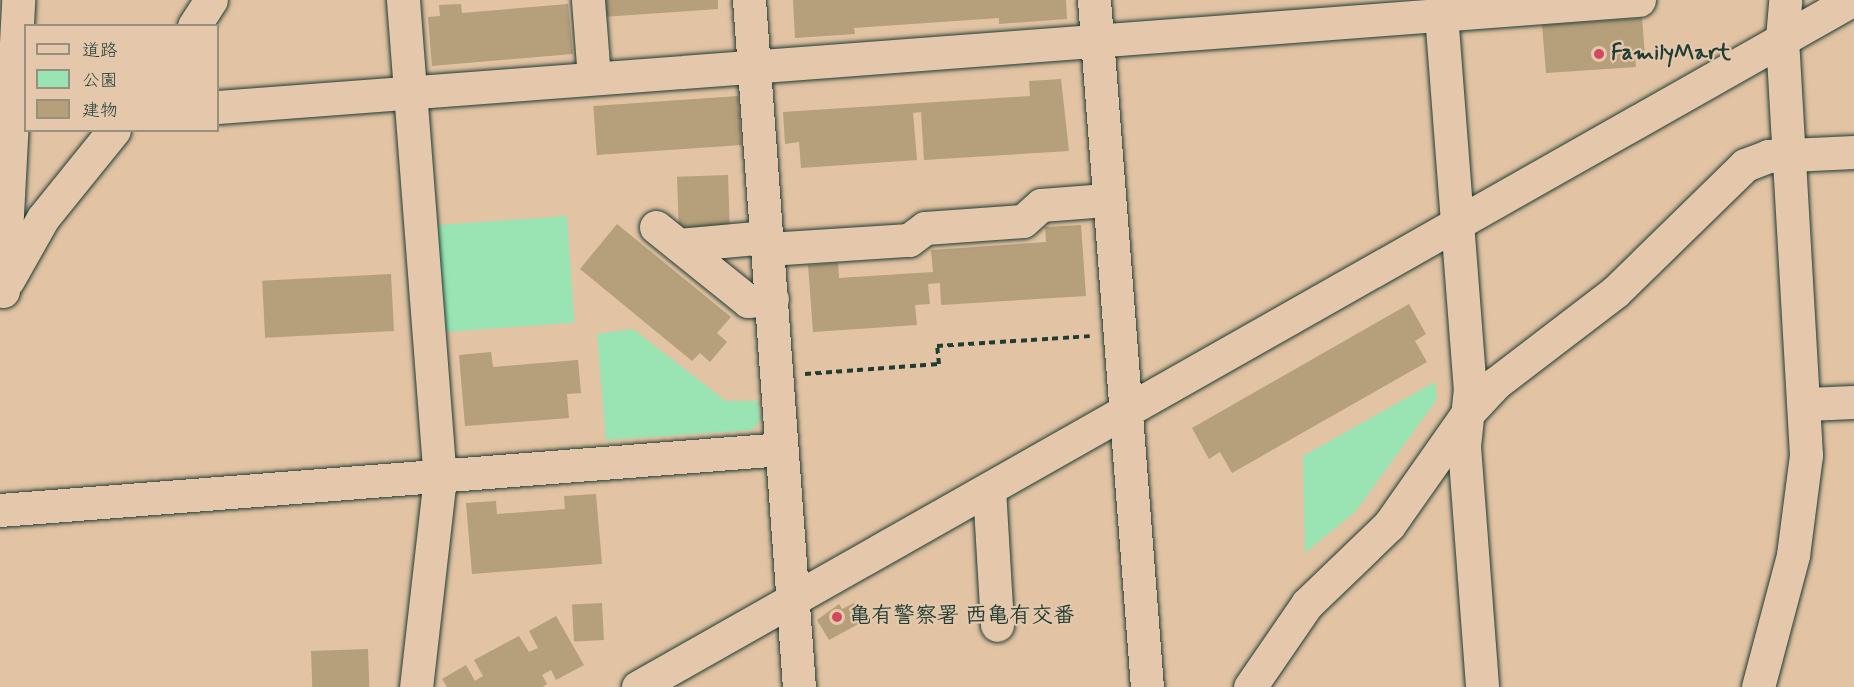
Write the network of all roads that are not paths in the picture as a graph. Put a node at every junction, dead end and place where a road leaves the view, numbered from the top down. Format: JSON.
{"nodes":[{"id":1,"x":18,"y":0,"type":"edge"},
{"id":2,"x":211,"y":0,"type":"edge"},
{"id":3,"x":403,"y":0,"type":"edge"},
{"id":4,"x":588,"y":0,"type":"edge"},
{"id":5,"x":748,"y":0,"type":"edge"},
{"id":6,"x":1094,"y":0,"type":"edge"},
{"id":7,"x":1639,"y":0,"type":"edge"},
{"id":8,"x":1785,"y":0,"type":"edge"},
{"id":9,"x":1852,"y":0,"type":"edge"},
{"id":10,"x":1441,"y":14,"type":"junction"},
{"id":11,"x":195,"y":24,"type":"edge"},
{"id":12,"x":1782,"y":38,"type":"junction"},
{"id":13,"x":1097,"y":40,"type":"junction"},
{"id":14,"x":753,"y":65,"type":"junction"},
{"id":15,"x":594,"y":78,"type":"junction"},
{"id":16,"x":410,"y":95,"type":"junction"},
{"id":17,"x":219,"y":107,"type":"edge"},
{"id":18,"x":12,"y":124,"type":"edge"},
{"id":19,"x":112,"y":132,"type":"edge"},
{"id":20,"x":1854,"y":152,"type":"edge"},
{"id":21,"x":1789,"y":155,"type":"junction"},
{"id":22,"x":1106,"y":200,"type":"junction"},
{"id":23,"x":1458,"y":225,"type":"junction"},
{"id":24,"x":767,"y":243,"type":"junction"},
{"id":25,"x":1,"y":295,"type":"edge"},
{"id":26,"x":772,"y":299,"type":"junction"},
{"id":27,"x":1854,"y":402,"type":"edge"},
{"id":28,"x":1806,"y":404,"type":"junction"},
{"id":29,"x":1123,"y":413,"type":"junction"},
{"id":30,"x":1467,"y":414,"type":"junction"},
{"id":31,"x":782,"y":449,"type":"junction"},
{"id":32,"x":440,"y":477,"type":"junction"},
{"id":33,"x":989,"y":489,"type":"junction"},
{"id":34,"x":0,"y":510,"type":"edge"},
{"id":35,"x":792,"y":600,"type":"junction"},
{"id":36,"x":997,"y":625,"type":"dead end"},
{"id":37,"x":416,"y":687,"type":"edge"},
{"id":38,"x":638,"y":687,"type":"edge"},
{"id":39,"x":799,"y":687,"type":"edge"},
{"id":40,"x":1147,"y":687,"type":"edge"},
{"id":41,"x":1250,"y":687,"type":"edge"},
{"id":42,"x":1482,"y":687,"type":"edge"},
{"id":43,"x":1758,"y":687,"type":"edge"}],
"edges":[{"from":1,"to":18,"type":"street"},
{"from":2,"to":11,"type":"street"},
{"from":3,"to":16,"type":"street"},
{"from":4,"to":15,"type":"street"},
{"from":5,"to":14,"type":"street"},
{"from":6,"to":13,"type":"street"},
{"from":7,"to":10,"type":"street"},
{"from":8,"to":12,"type":"street"},
{"from":9,"to":12,"type":"street"},
{"from":10,"to":13,"type":"street"},
{"from":10,"to":23,"type":"street"},
{"from":12,"to":21,"type":"street"},
{"from":12,"to":23,"type":"street"},
{"from":13,"to":14,"type":"street"},
{"from":13,"to":22,"type":"street"},
{"from":14,"to":15,"type":"street"},
{"from":14,"to":24,"type":"street"},
{"from":15,"to":16,"type":"street"},
{"from":16,"to":17,"type":"street"},
{"from":16,"to":32,"type":"street"},
{"from":18,"to":25,"type":"street"},
{"from":19,"to":25,"type":"street"},
{"from":20,"to":21,"type":"street"},
{"from":21,"to":28,"type":"street"},
{"from":21,"to":30,"type":"street"},
{"from":22,"to":24,"type":"street"},
{"from":22,"to":29,"type":"street"},
{"from":23,"to":29,"type":"street"},
{"from":23,"to":30,"type":"street"},
{"from":24,"to":26,"type":"street"},
{"from":24,"to":26,"type":"street"},
{"from":26,"to":31,"type":"street"},
{"from":27,"to":28,"type":"street"},
{"from":28,"to":43,"type":"street"},
{"from":29,"to":33,"type":"street"},
{"from":29,"to":40,"type":"street"},
{"from":30,"to":41,"type":"street"},
{"from":30,"to":42,"type":"street"},
{"from":31,"to":32,"type":"street"},
{"from":31,"to":35,"type":"street"},
{"from":32,"to":34,"type":"street"},
{"from":32,"to":37,"type":"street"},
{"from":33,"to":35,"type":"street"},
{"from":33,"to":36,"type":"street"},
{"from":35,"to":38,"type":"street"},
{"from":35,"to":39,"type":"street"}]}
